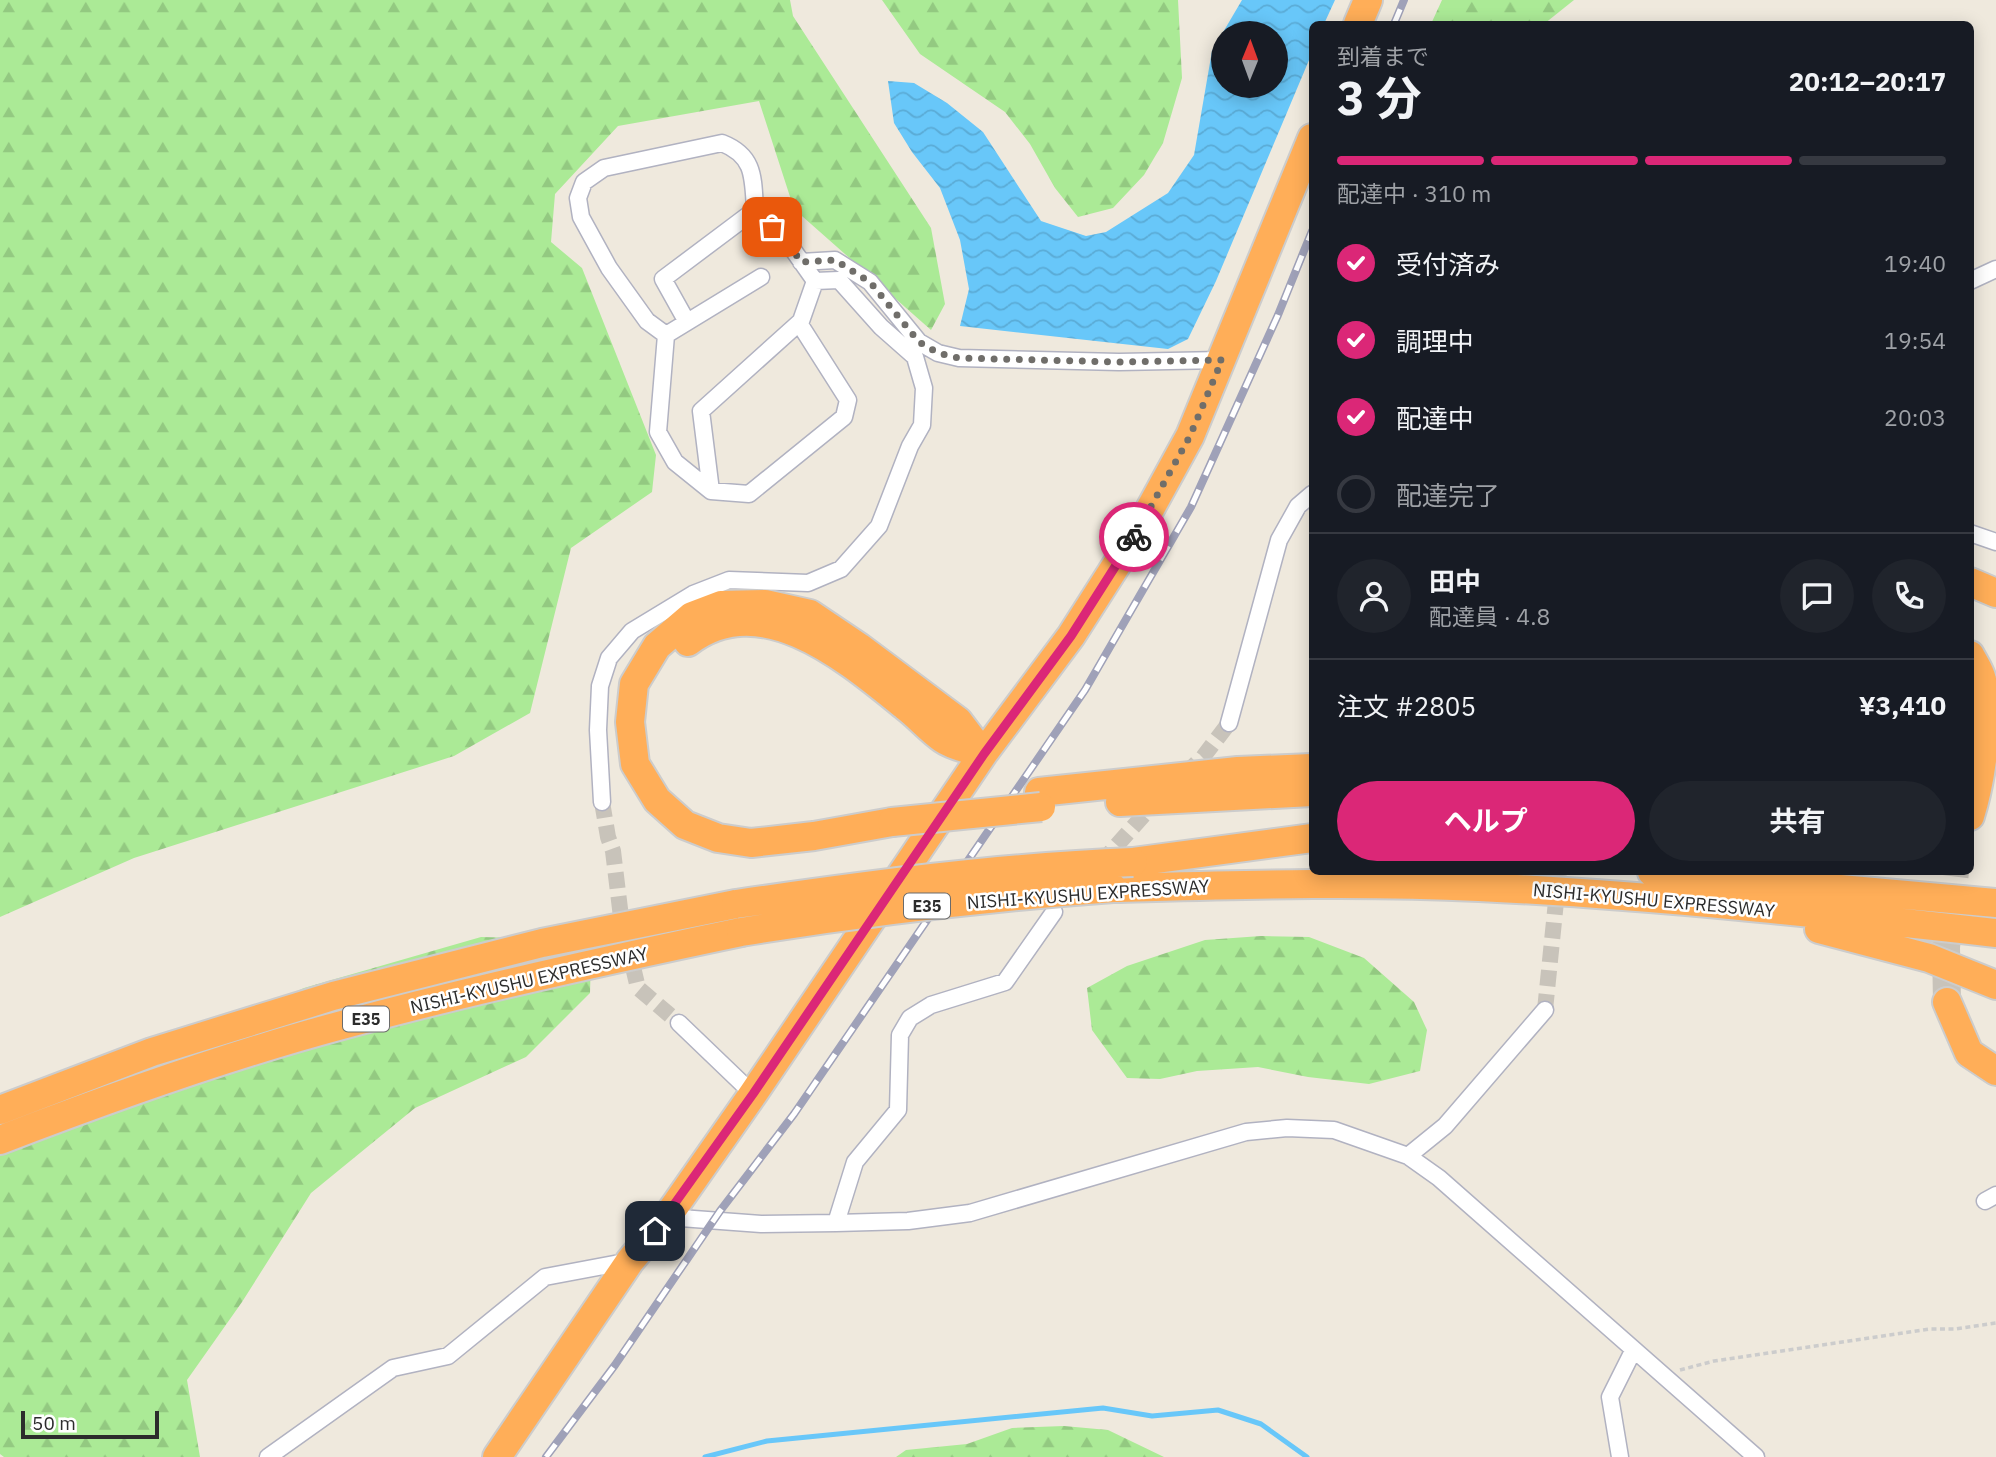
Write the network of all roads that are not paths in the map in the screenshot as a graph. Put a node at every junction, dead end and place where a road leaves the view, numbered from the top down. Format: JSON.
{"nodes":[{"id":1,"x":1368,"y":0,"type":"edge"},
{"id":2,"x":1359,"y":21,"type":"edge"},
{"id":3,"x":1309,"y":145,"type":"edge"},
{"id":4,"x":755,"y":210,"type":"junction"},
{"id":5,"x":801,"y":262,"type":"junction"},
{"id":6,"x":1996,"y":269,"type":"edge"},
{"id":7,"x":761,"y":278,"type":"dead end"},
{"id":8,"x":1974,"y":279,"type":"edge"},
{"id":9,"x":815,"y":281,"type":"junction"},
{"id":10,"x":687,"y":322,"type":"junction"},
{"id":11,"x":799,"y":323,"type":"junction"},
{"id":12,"x":666,"y":335,"type":"junction"},
{"id":13,"x":1222,"y":360,"type":"junction"},
{"id":14,"x":710,"y":491,"type":"junction"},
{"id":15,"x":1309,"y":497,"type":"edge"},
{"id":16,"x":1974,"y":534,"type":"edge"},
{"id":17,"x":1996,"y":542,"type":"edge"},
{"id":18,"x":1974,"y":584,"type":"edge"},
{"id":19,"x":1996,"y":593,"type":"edge"},
{"id":20,"x":1974,"y":663,"type":"edge"},
{"id":21,"x":1229,"y":723,"type":"tunnel mouth"},
{"id":22,"x":984,"y":754,"type":"junction"},
{"id":23,"x":1309,"y":768,"type":"edge"},
{"id":24,"x":1309,"y":792,"type":"edge"},
{"id":25,"x":1040,"y":800,"type":"junction"},
{"id":26,"x":602,"y":802,"type":"tunnel mouth"},
{"id":27,"x":1974,"y":805,"type":"edge"},
{"id":28,"x":1309,"y":838,"type":"edge"},
{"id":29,"x":1309,"y":857,"type":"edge"},
{"id":30,"x":1133,"y":862,"type":"junction"},
{"id":31,"x":1685,"y":875,"type":"edge"},
{"id":32,"x":1580,"y":893,"type":"junction"},
{"id":33,"x":1996,"y":903,"type":"edge"},
{"id":34,"x":1054,"y":912,"type":"dead end"},
{"id":35,"x":1996,"y":933,"type":"edge"},
{"id":36,"x":1996,"y":985,"type":"edge"},
{"id":37,"x":1947,"y":1002,"type":"tunnel mouth"},
{"id":38,"x":1545,"y":1010,"type":"tunnel mouth"},
{"id":39,"x":679,"y":1023,"type":"tunnel mouth"},
{"id":40,"x":1996,"y":1071,"type":"edge"},
{"id":41,"x":753,"y":1094,"type":"junction"},
{"id":42,"x":0,"y":1110,"type":"edge"},
{"id":43,"x":0,"y":1140,"type":"edge"},
{"id":44,"x":1408,"y":1156,"type":"junction"},
{"id":45,"x":667,"y":1217,"type":"junction"},
{"id":46,"x":836,"y":1223,"type":"junction"},
{"id":47,"x":630,"y":1261,"type":"junction"},
{"id":48,"x":1633,"y":1351,"type":"junction"},
{"id":49,"x":268,"y":1457,"type":"edge"},
{"id":50,"x":497,"y":1457,"type":"edge"},
{"id":51,"x":1620,"y":1457,"type":"edge"},
{"id":52,"x":1756,"y":1457,"type":"edge"}],
"edges":[{"from":1,"to":2,"type":"highway"},
{"from":3,"to":13,"type":"highway"},
{"from":4,"to":5,"type":"street"},
{"from":4,"to":10,"type":"street"},
{"from":4,"to":12,"type":"street"},
{"from":5,"to":9,"type":"street"},
{"from":5,"to":13,"type":"street"},
{"from":6,"to":8,"type":"street"},
{"from":7,"to":10,"type":"street"},
{"from":9,"to":11,"type":"street"},
{"from":9,"to":26,"type":"street"},
{"from":10,"to":12,"type":"street"},
{"from":11,"to":14,"type":"street"},
{"from":11,"to":14,"type":"street"},
{"from":12,"to":14,"type":"street"},
{"from":13,"to":22,"type":"highway"},
{"from":15,"to":21,"type":"street"},
{"from":16,"to":17,"type":"street"},
{"from":18,"to":19,"type":"highway"},
{"from":20,"to":27,"type":"highway"},
{"from":22,"to":25,"type":"highway","bridge":true},
{"from":22,"to":41,"type":"highway"},
{"from":23,"to":25,"type":"highway"},
{"from":24,"to":25,"type":"highway"},
{"from":28,"to":30,"type":"highway"},
{"from":29,"to":30,"type":"highway","name":"NISHI-KYUSHU EXPRESSWAY","number":"E35"},
{"from":30,"to":42,"type":"highway","name":"NISHI-KYUSHU EXPRESSWAY","number":"E35","bridge":true},
{"from":31,"to":33,"type":"highway","name":"NISHI-KYUSHU EXPRESSWAY"},
{"from":32,"to":35,"type":"highway","name":"NISHI-KYUSHU EXPRESSWAY","number":"E35"},
{"from":32,"to":36,"type":"highway"},
{"from":32,"to":43,"type":"highway","name":"NISHI-KYUSHU EXPRESSWAY","number":"E35","bridge":true},
{"from":34,"to":46,"type":"street"},
{"from":37,"to":40,"type":"highway"},
{"from":38,"to":44,"type":"street"},
{"from":39,"to":41,"type":"street"},
{"from":41,"to":45,"type":"highway"},
{"from":44,"to":46,"type":"street"},
{"from":44,"to":48,"type":"street"},
{"from":45,"to":46,"type":"street"},
{"from":45,"to":47,"type":"highway"},
{"from":47,"to":49,"type":"street"},
{"from":47,"to":50,"type":"highway"},
{"from":48,"to":51,"type":"street"},
{"from":48,"to":52,"type":"street"}]}
